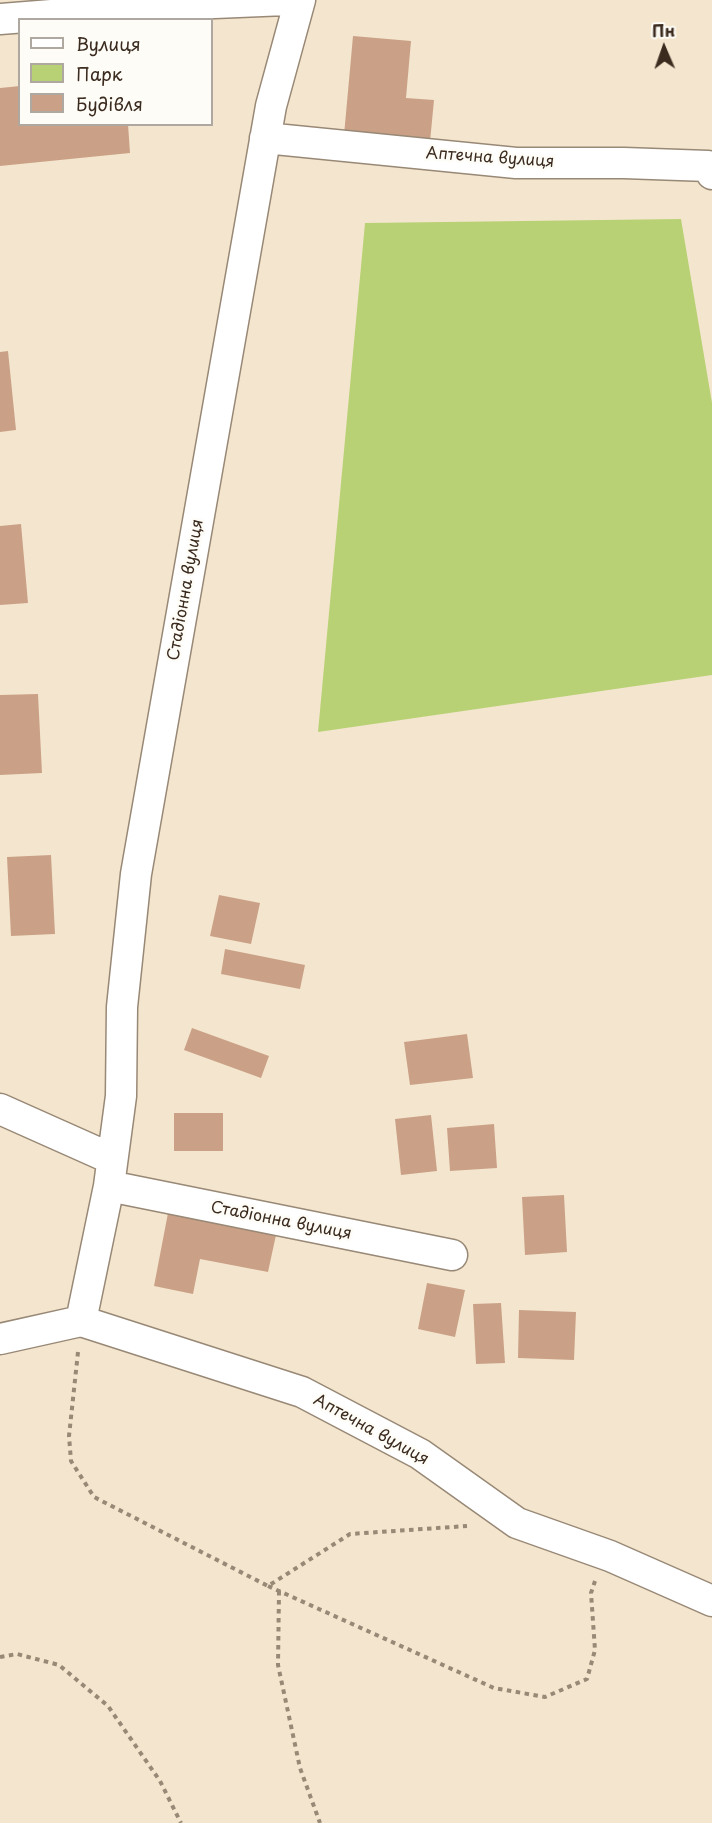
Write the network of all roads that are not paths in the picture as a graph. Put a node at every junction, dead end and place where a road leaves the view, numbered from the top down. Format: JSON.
{"nodes":[{"id":1,"x":286,"y":0,"type":"edge"},
{"id":2,"x":300,"y":0,"type":"edge"},
{"id":3,"x":0,"y":19,"type":"edge"},
{"id":4,"x":265,"y":138,"type":"junction"},
{"id":5,"x":711,"y":169,"type":"edge"},
{"id":6,"x":0,"y":1109,"type":"edge"},
{"id":7,"x":111,"y":1173,"type":"junction"},
{"id":8,"x":452,"y":1255,"type":"dead end"},
{"id":9,"x":81,"y":1321,"type":"junction"},
{"id":10,"x":0,"y":1339,"type":"edge"},
{"id":11,"x":712,"y":1601,"type":"edge"}],
"edges":[{"from":1,"to":3,"type":"street"},
{"from":2,"to":4,"type":"street","name":"Стадіонна вулиця"},
{"from":4,"to":5,"type":"street","name":"Аптечна вулиця"},
{"from":4,"to":7,"type":"street","name":"Стадіонна вулиця"},
{"from":6,"to":7,"type":"street"},
{"from":7,"to":8,"type":"street","name":"Стадіонна вулиця"},
{"from":7,"to":9,"type":"street","name":"Стадіонна вулиця"},
{"from":9,"to":10,"type":"street"},
{"from":9,"to":11,"type":"street","name":"Аптечна вулиця"}]}
